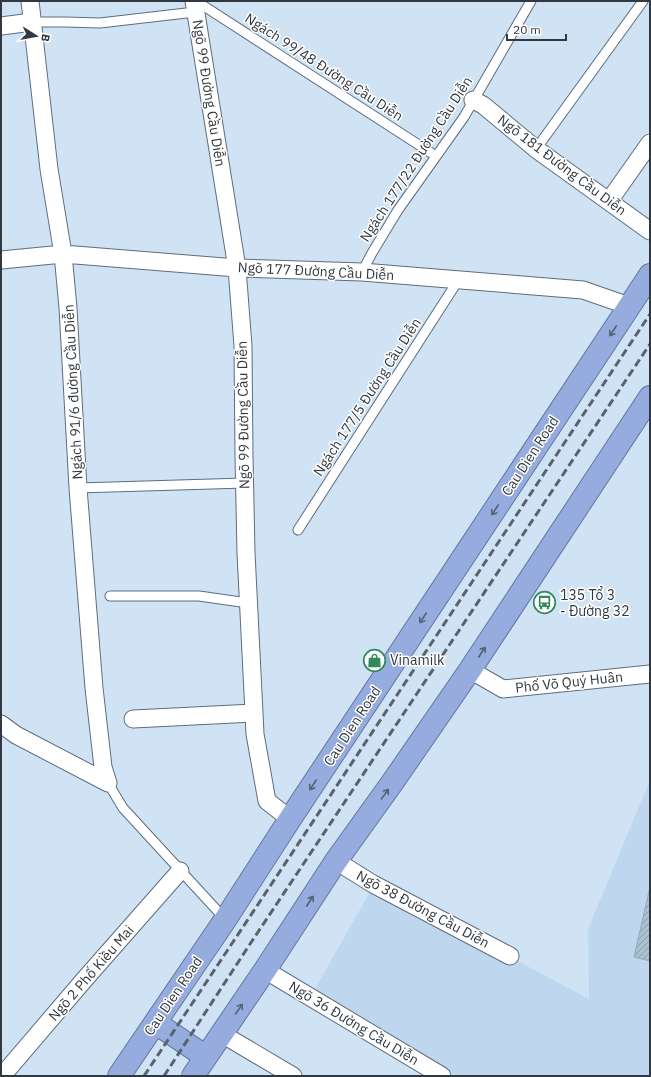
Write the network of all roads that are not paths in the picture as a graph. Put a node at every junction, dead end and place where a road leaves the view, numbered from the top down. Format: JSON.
{"nodes":[{"id":1,"x":30,"y":1,"type":"edge"},
{"id":2,"x":531,"y":1,"type":"edge"},
{"id":3,"x":643,"y":1,"type":"edge"},
{"id":4,"x":195,"y":5,"type":"edge"},
{"id":5,"x":32,"y":22,"type":"junction"},
{"id":6,"x":1,"y":26,"type":"edge"},
{"id":7,"x":473,"y":100,"type":"junction"},
{"id":8,"x":650,"y":143,"type":"edge"},
{"id":9,"x":536,"y":149,"type":"junction"},
{"id":10,"x":436,"y":156,"type":"junction"},
{"id":11,"x":608,"y":201,"type":"junction"},
{"id":12,"x":650,"y":231,"type":"edge"},
{"id":13,"x":63,"y":254,"type":"junction"},
{"id":14,"x":1,"y":260,"type":"edge"},
{"id":15,"x":237,"y":268,"type":"junction"},
{"id":16,"x":362,"y":272,"type":"junction"},
{"id":17,"x":650,"y":275,"type":"edge"},
{"id":18,"x":459,"y":279,"type":"junction"},
{"id":19,"x":629,"y":306,"type":"junction"},
{"id":20,"x":650,"y":397,"type":"edge"},
{"id":21,"x":245,"y":483,"type":"junction"},
{"id":22,"x":78,"y":488,"type":"junction"},
{"id":23,"x":298,"y":530,"type":"dead end"},
{"id":24,"x":110,"y":596,"type":"dead end"},
{"id":25,"x":248,"y":603,"type":"junction"},
{"id":26,"x":470,"y":670,"type":"junction"},
{"id":27,"x":650,"y":674,"type":"edge"},
{"id":28,"x":254,"y":713,"type":"junction"},
{"id":29,"x":133,"y":719,"type":"dead end"},
{"id":30,"x":1,"y":724,"type":"edge"},
{"id":31,"x":108,"y":783,"type":"junction"},
{"id":32,"x":290,"y":819,"type":"junction"},
{"id":33,"x":336,"y":861,"type":"junction"},
{"id":34,"x":180,"y":871,"type":"junction"},
{"id":35,"x":225,"y":920,"type":"junction"},
{"id":36,"x":510,"y":956,"type":"dead end"},
{"id":37,"x":265,"y":970,"type":"junction"},
{"id":38,"x":156,"y":1023,"type":"junction"},
{"id":39,"x":222,"y":1034,"type":"junction"},
{"id":40,"x":206,"y":1057,"type":"junction"},
{"id":41,"x":2,"y":1076,"type":"edge"},
{"id":42,"x":119,"y":1076,"type":"edge"},
{"id":43,"x":193,"y":1076,"type":"edge"},
{"id":44,"x":293,"y":1076,"type":"edge"},
{"id":45,"x":442,"y":1076,"type":"edge"}],
"edges":[{"from":1,"to":5,"type":"street","name":"Ngách 91/6 đường Cầu Diễn"},
{"from":2,"to":7,"type":"lane","name":"Ngách 177/22 Đường Cầu Diễn"},
{"from":3,"to":9,"type":"lane"},
{"from":4,"to":5,"type":"lane"},
{"from":4,"to":10,"type":"lane","name":"Ngách 99/48 Đường Cầu Diễn"},
{"from":4,"to":15,"type":"street","name":"Ngõ 99 Đường Cầu Diễn"},
{"from":5,"to":6,"type":"street"},
{"from":5,"to":13,"type":"street","name":"Ngách 91/6 đường Cầu Diễn"},
{"from":7,"to":9,"type":"street","name":"Ngõ 181 Đường Cầu Diễn"},
{"from":7,"to":10,"type":"lane","name":"Ngách 177/22 Đường Cầu Diễn"},
{"from":8,"to":11,"type":"street"},
{"from":9,"to":11,"type":"street","name":"Ngõ 181 Đường Cầu Diễn"},
{"from":10,"to":16,"type":"lane","name":"Ngách 177/22 Đường Cầu Diễn"},
{"from":11,"to":12,"type":"street","name":"Ngõ 181 Đường Cầu Diễn"},
{"from":13,"to":14,"type":"street","name":"Ngõ 177 Đường Cầu Diễn"},
{"from":13,"to":15,"type":"street","name":"Ngõ 177 Đường Cầu Diễn"},
{"from":13,"to":22,"type":"street","name":"Ngách 91/6 đường Cầu Diễn"},
{"from":15,"to":16,"type":"street","name":"Ngõ 177 Đường Cầu Diễn"},
{"from":15,"to":21,"type":"street","name":"Ngõ 99 Đường Cầu Diễn"},
{"from":16,"to":18,"type":"street","name":"Ngõ 177 Đường Cầu Diễn"},
{"from":17,"to":19,"type":"highway","name":"Cau Dien Road"},
{"from":18,"to":19,"type":"street","name":"Ngõ 177 Đường Cầu Diễn"},
{"from":18,"to":23,"type":"lane","name":"Ngách 177/5 Đường Cầu Diễn"},
{"from":19,"to":32,"type":"highway","name":"Cau Dien Road","one_way":true},
{"from":26,"to":20,"type":"highway","one_way":true},
{"from":21,"to":22,"type":"lane"},
{"from":21,"to":25,"type":"street","name":"Ngõ 99 Đường Cầu Diễn"},
{"from":22,"to":31,"type":"street","name":"Ngách 91/6 đường Cầu Diễn"},
{"from":24,"to":25,"type":"lane"},
{"from":25,"to":28,"type":"street","name":"Ngõ 99 Đường Cầu Diễn"},
{"from":26,"to":27,"type":"street","name":"Phố Võ Quý Huân"},
{"from":33,"to":26,"type":"highway","one_way":true},
{"from":28,"to":29,"type":"street"},
{"from":28,"to":32,"type":"street","name":"Ngõ 99 Đường Cầu Diễn"},
{"from":30,"to":31,"type":"street"},
{"from":31,"to":34,"type":"lane"},
{"from":32,"to":35,"type":"highway","name":"Cau Dien Road"},
{"from":33,"to":36,"type":"street","name":"Ngõ 38 Đường Cầu Diễn"},
{"from":37,"to":33,"type":"highway","one_way":true},
{"from":34,"to":35,"type":"lane"},
{"from":34,"to":41,"type":"street","name":"Ngõ 2 Phố Kiều Mai"},
{"from":35,"to":38,"type":"highway","name":"Cau Dien Road"},
{"from":39,"to":37,"type":"highway","one_way":true},
{"from":37,"to":45,"type":"street","name":"Ngõ 36 Đường Cầu Diễn"},
{"from":38,"to":40,"type":"highway"},
{"from":38,"to":42,"type":"highway","name":"Cau Dien Road"},
{"from":39,"to":40,"type":"highway"},
{"from":39,"to":44,"type":"street"},
{"from":40,"to":43,"type":"highway"}]}
